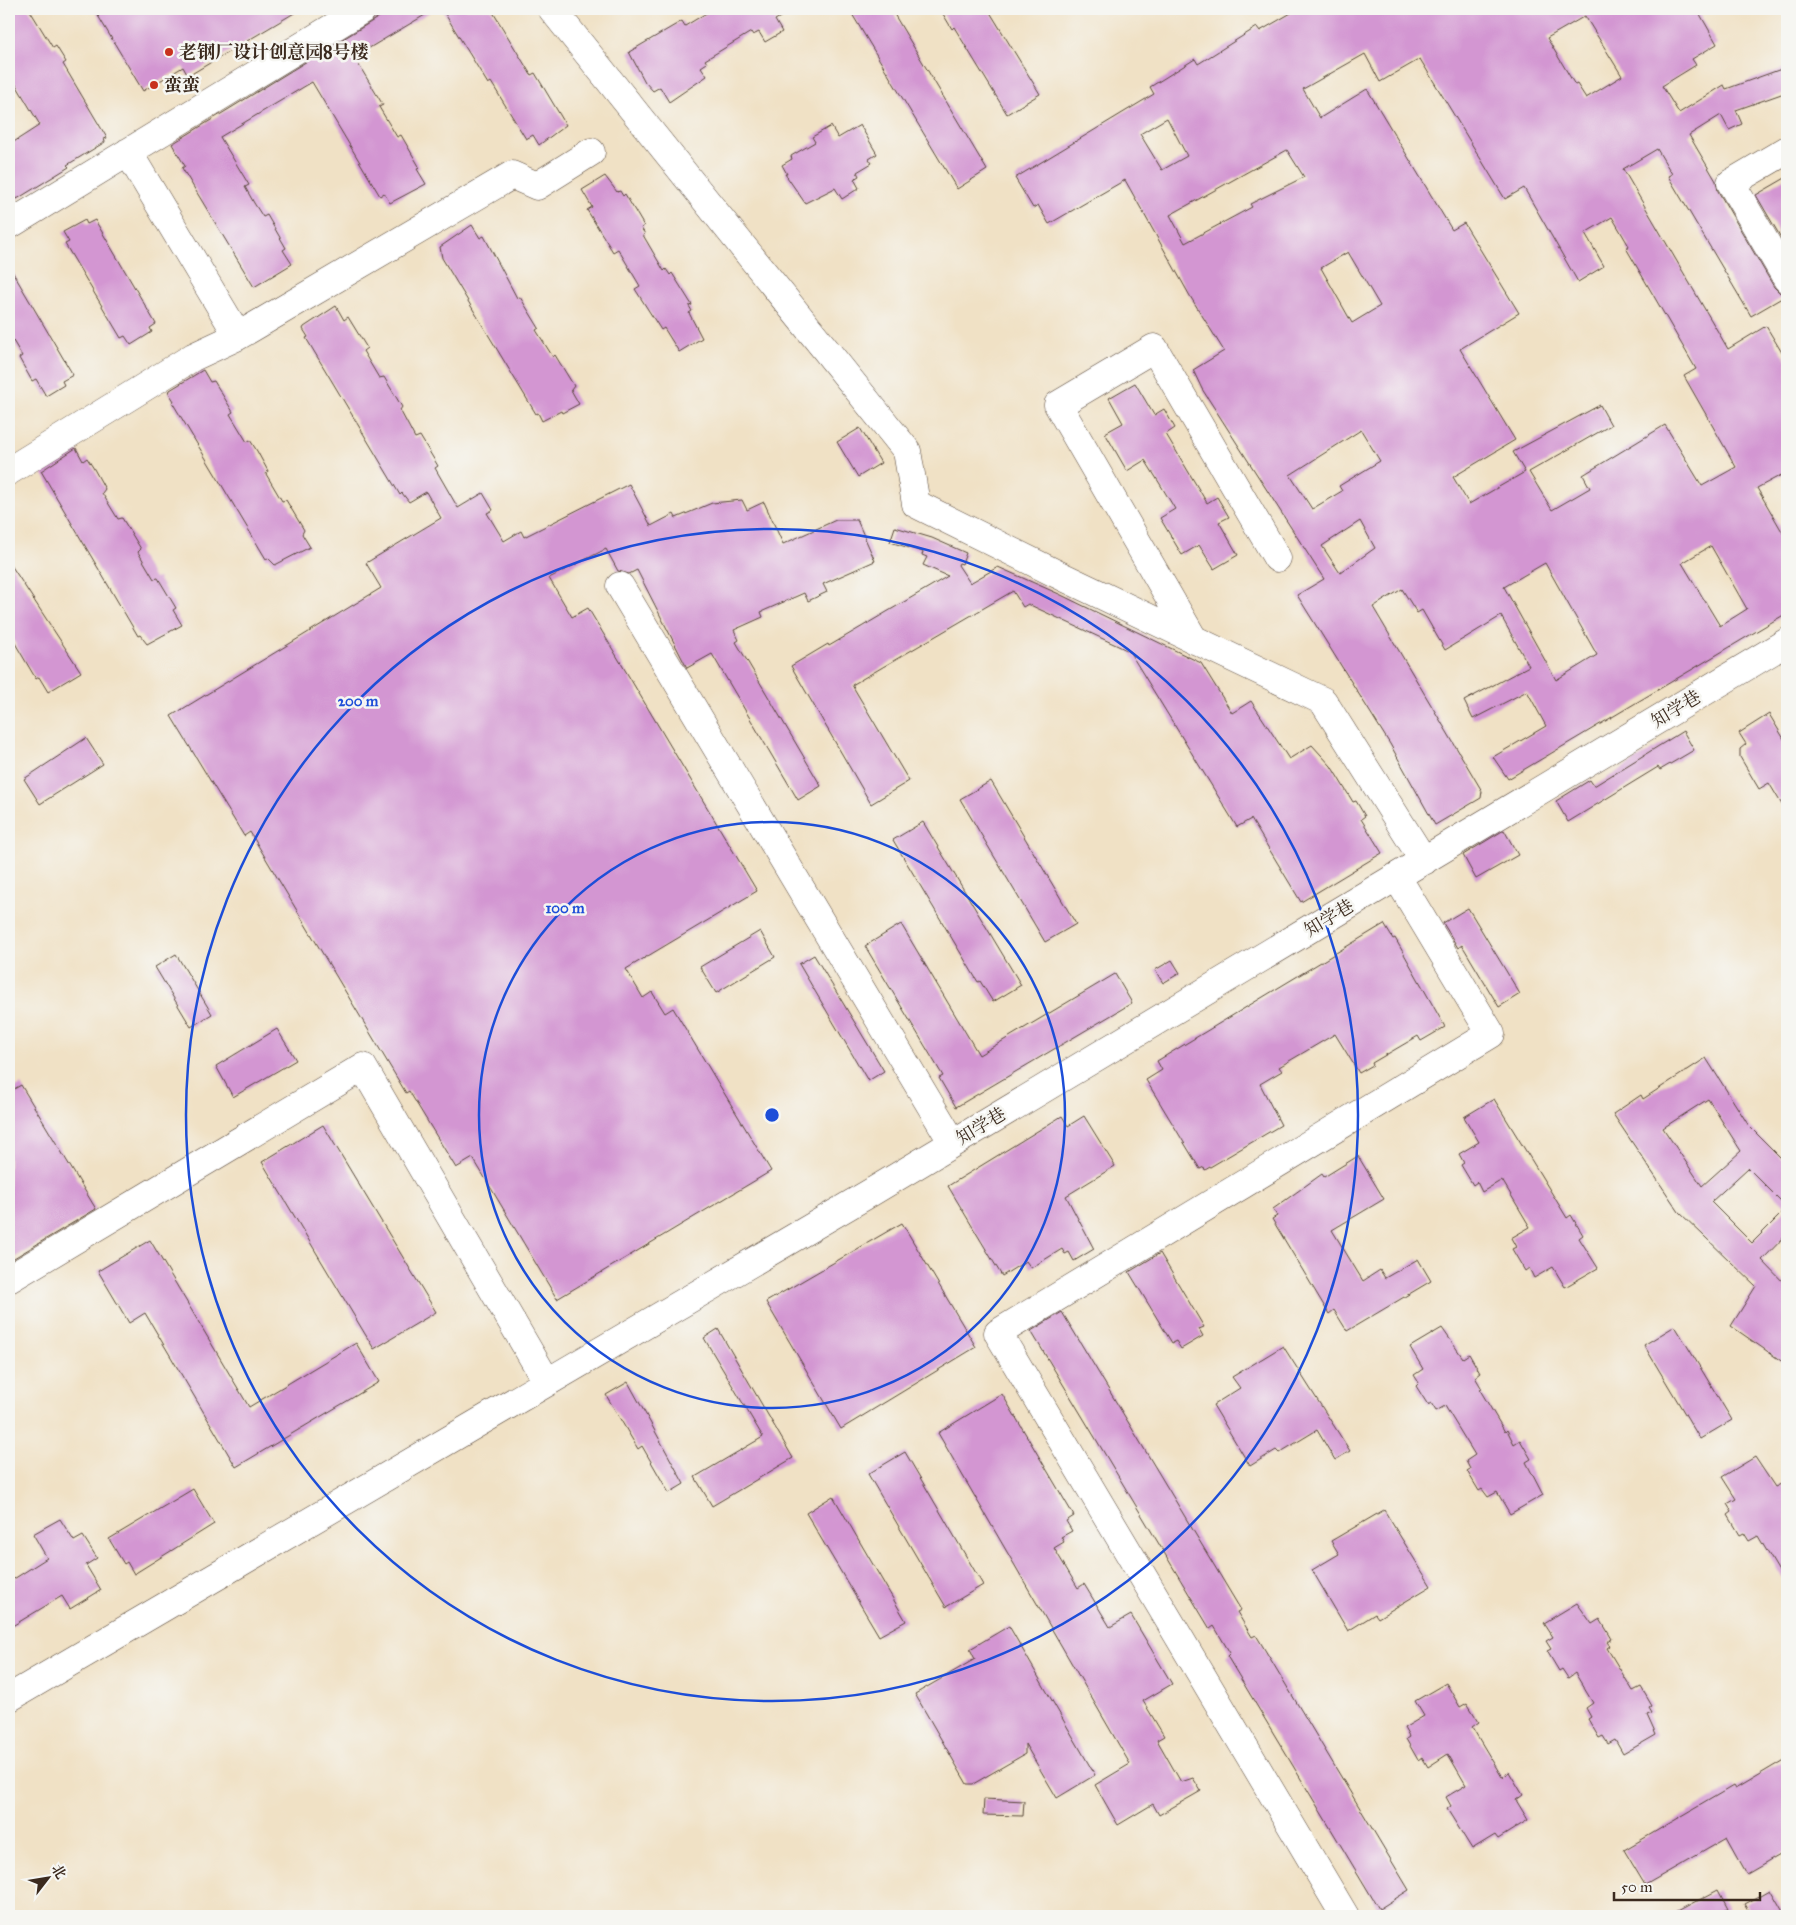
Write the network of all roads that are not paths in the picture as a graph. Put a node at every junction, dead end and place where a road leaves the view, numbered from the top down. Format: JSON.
{"nodes":[{"id":1,"x":363,"y":9,"type":"edge"},
{"id":2,"x":552,"y":9,"type":"edge"},
{"id":3,"x":1787,"y":150,"type":"edge"},
{"id":4,"x":128,"y":152,"type":"junction"},
{"id":5,"x":591,"y":152,"type":"dead end"},
{"id":6,"x":9,"y":225,"type":"edge"},
{"id":7,"x":1787,"y":279,"type":"edge"},
{"id":8,"x":238,"y":336,"type":"junction"},
{"id":9,"x":9,"y":471,"type":"edge"},
{"id":10,"x":1277,"y":558,"type":"dead end"},
{"id":11,"x":620,"y":586,"type":"dead end"},
{"id":12,"x":1194,"y":640,"type":"junction"},
{"id":13,"x":1787,"y":642,"type":"edge"},
{"id":14,"x":1424,"y":861,"type":"junction"},
{"id":15,"x":1397,"y":877,"type":"junction"},
{"id":16,"x":953,"y":1143,"type":"junction"},
{"id":17,"x":9,"y":1279,"type":"edge"},
{"id":18,"x":547,"y":1382,"type":"junction"},
{"id":19,"x":9,"y":1698,"type":"edge"},
{"id":20,"x":1345,"y":1916,"type":"edge"}],
"edges":[{"from":1,"to":4,"type":"street"},
{"from":2,"to":12,"type":"street"},
{"from":3,"to":7,"type":"street"},
{"from":4,"to":6,"type":"street"},
{"from":4,"to":8,"type":"street"},
{"from":5,"to":8,"type":"street"},
{"from":8,"to":9,"type":"street"},
{"from":10,"to":12,"type":"street"},
{"from":11,"to":16,"type":"street"},
{"from":12,"to":14,"type":"street"},
{"from":13,"to":14,"type":"street","name":"知学巷"},
{"from":14,"to":15,"type":"street","name":"知学巷"},
{"from":15,"to":16,"type":"street","name":"知学巷"},
{"from":15,"to":20,"type":"street"},
{"from":16,"to":18,"type":"street","name":"知学巷"},
{"from":17,"to":18,"type":"street"},
{"from":18,"to":19,"type":"street","name":"知学巷"}]}
